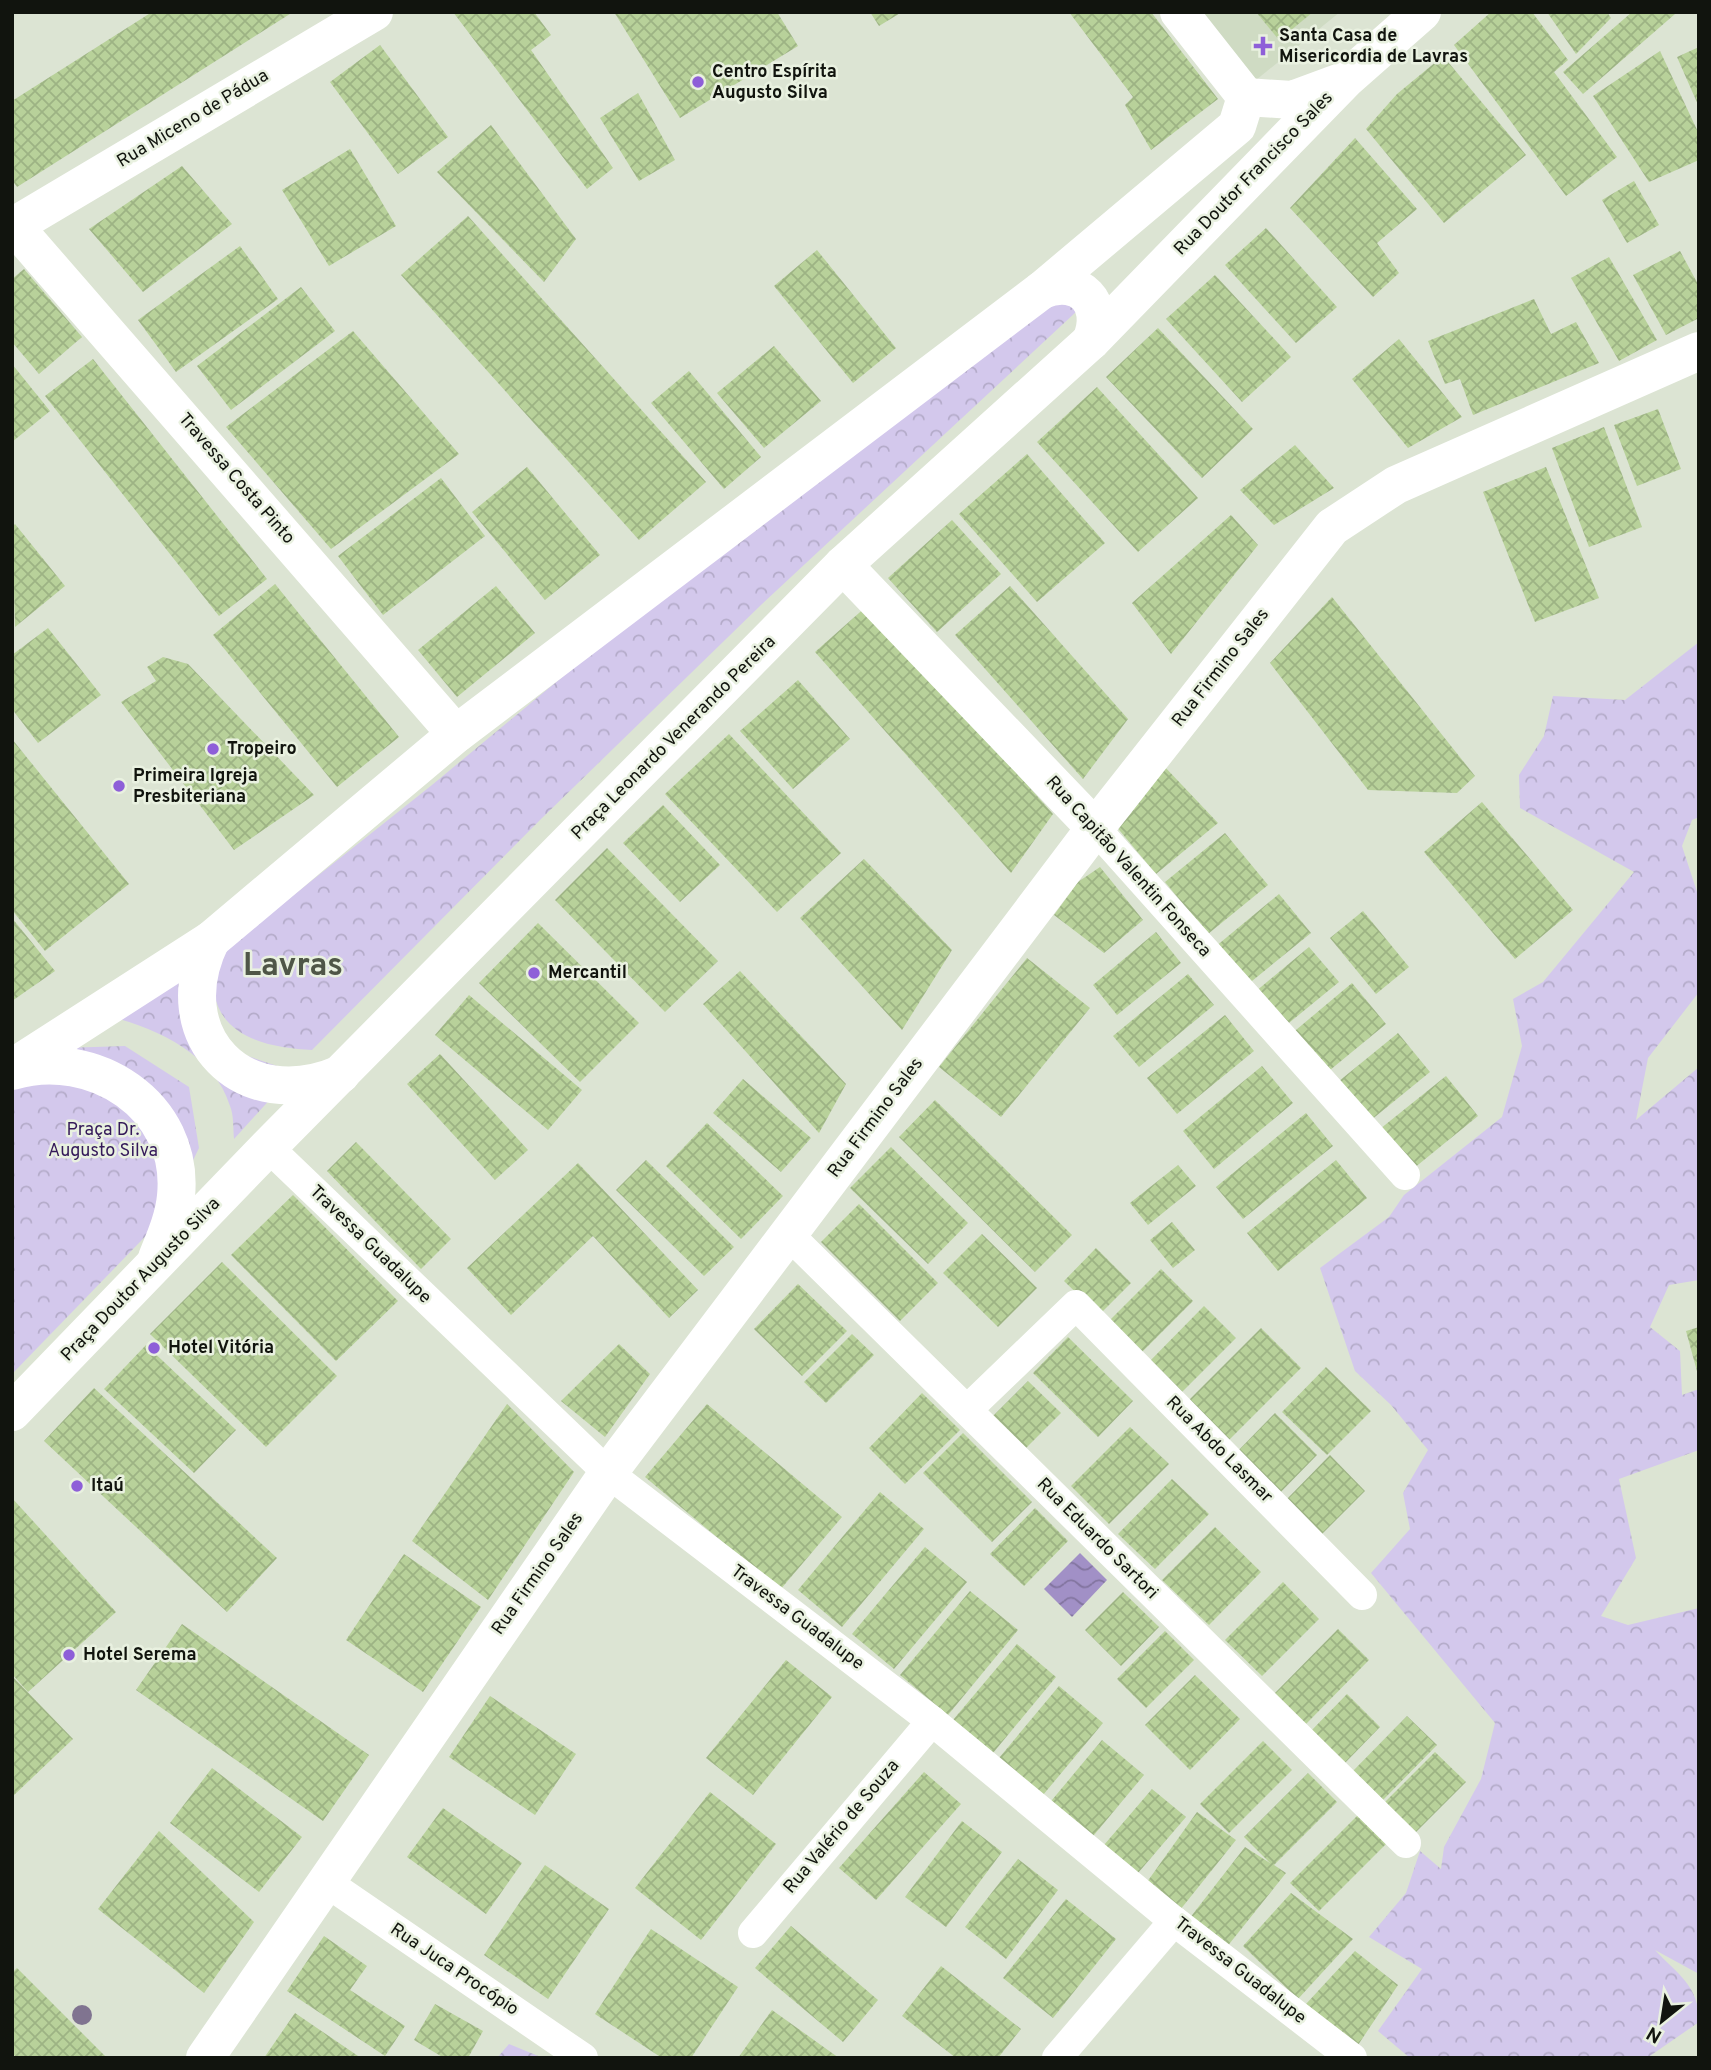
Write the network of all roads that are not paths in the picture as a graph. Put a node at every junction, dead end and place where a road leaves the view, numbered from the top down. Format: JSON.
{"nodes":[{"id":1,"x":374,"y":12,"type":"edge"},
{"id":2,"x":1179,"y":12,"type":"edge"},
{"id":3,"x":1422,"y":12,"type":"edge"},
{"id":4,"x":1346,"y":79,"type":"junction"},
{"id":5,"x":1246,"y":97,"type":"junction"},
{"id":6,"x":13,"y":225,"type":"edge"},
{"id":7,"x":1042,"y":290,"type":"junction"},
{"id":8,"x":1091,"y":341,"type":"junction"},
{"id":9,"x":1699,"y":351,"type":"edge"},
{"id":10,"x":843,"y":565,"type":"junction"},
{"id":11,"x":456,"y":734,"type":"junction"},
{"id":12,"x":1095,"y":828,"type":"junction"},
{"id":13,"x":211,"y":940,"type":"junction"},
{"id":14,"x":12,"y":1069,"type":"edge"},
{"id":15,"x":342,"y":1074,"type":"junction"},
{"id":16,"x":268,"y":1147,"type":"junction"},
{"id":17,"x":1405,"y":1175,"type":"dead end"},
{"id":18,"x":788,"y":1234,"type":"junction"},
{"id":19,"x":152,"y":1269,"type":"junction"},
{"id":20,"x":967,"y":1410,"type":"junction"},
{"id":21,"x":12,"y":1412,"type":"edge"},
{"id":22,"x":608,"y":1473,"type":"junction"},
{"id":23,"x":1362,"y":1595,"type":"dead end"},
{"id":24,"x":932,"y":1721,"type":"junction"},
{"id":25,"x":1406,"y":1843,"type":"dead end"},
{"id":26,"x":326,"y":1882,"type":"junction"},
{"id":27,"x":1174,"y":1921,"type":"junction"},
{"id":28,"x":753,"y":1933,"type":"dead end"},
{"id":29,"x":1343,"y":2055,"type":"edge"},
{"id":30,"x":205,"y":2058,"type":"edge"},
{"id":31,"x":583,"y":2058,"type":"edge"},
{"id":32,"x":1057,"y":2058,"type":"edge"}],
"edges":[{"from":1,"to":6,"type":"main road","name":"Rua Miceno de Pádua"},
{"from":2,"to":5,"type":"main road"},
{"from":3,"to":4,"type":"main road","name":"Rua Doutor Francisco Sales"},
{"from":4,"to":5,"type":"main road"},
{"from":4,"to":8,"type":"main road","name":"Rua Doutor Francisco Sales"},
{"from":5,"to":7,"type":"main road"},
{"from":6,"to":11,"type":"main road","name":"Travessa Costa Pinto"},
{"from":7,"to":8,"type":"main road"},
{"from":7,"to":11,"type":"main road"},
{"from":8,"to":10,"type":"main road","name":"Praça Leonardo Venerando Pereira"},
{"from":9,"to":12,"type":"main road","name":"Rua Firmino Sales"},
{"from":10,"to":12,"type":"main road","name":"Rua Capitão Valentin Fonseca"},
{"from":10,"to":15,"type":"main road","name":"Praça Leonardo Venerando Pereira"},
{"from":11,"to":13,"type":"main road"},
{"from":12,"to":17,"type":"street","name":"Rua Capitão Valentin Fonseca"},
{"from":12,"to":18,"type":"main road","name":"Rua Firmino Sales"},
{"from":13,"to":14,"type":"main road"},
{"from":13,"to":15,"type":"main road"},
{"from":14,"to":19,"type":"main road"},
{"from":15,"to":16,"type":"main road","name":"Praça Leonardo Venerando Pereira"},
{"from":16,"to":19,"type":"main road","name":"Praça Doutor Augusto Silva"},
{"from":16,"to":22,"type":"street","name":"Travessa Guadalupe"},
{"from":18,"to":20,"type":"street","name":"Rua Eduardo Sartori"},
{"from":18,"to":22,"type":"main road","name":"Rua Firmino Sales"},
{"from":19,"to":21,"type":"main road","name":"Praça Doutor Augusto Silva"},
{"from":20,"to":23,"type":"street","name":"Rua Abdo Lasmar"},
{"from":20,"to":25,"type":"street","name":"Rua Eduardo Sartori"},
{"from":22,"to":24,"type":"street","name":"Travessa Guadalupe"},
{"from":22,"to":26,"type":"main road","name":"Rua Firmino Sales"},
{"from":24,"to":27,"type":"street","name":"Travessa Guadalupe"},
{"from":24,"to":28,"type":"street","name":"Rua Valério de Souza"},
{"from":26,"to":30,"type":"main road","name":"Rua Firmino Sales"},
{"from":26,"to":31,"type":"street","name":"Rua Juca Procópio"},
{"from":27,"to":29,"type":"street","name":"Travessa Guadalupe"},
{"from":27,"to":32,"type":"street"}]}
